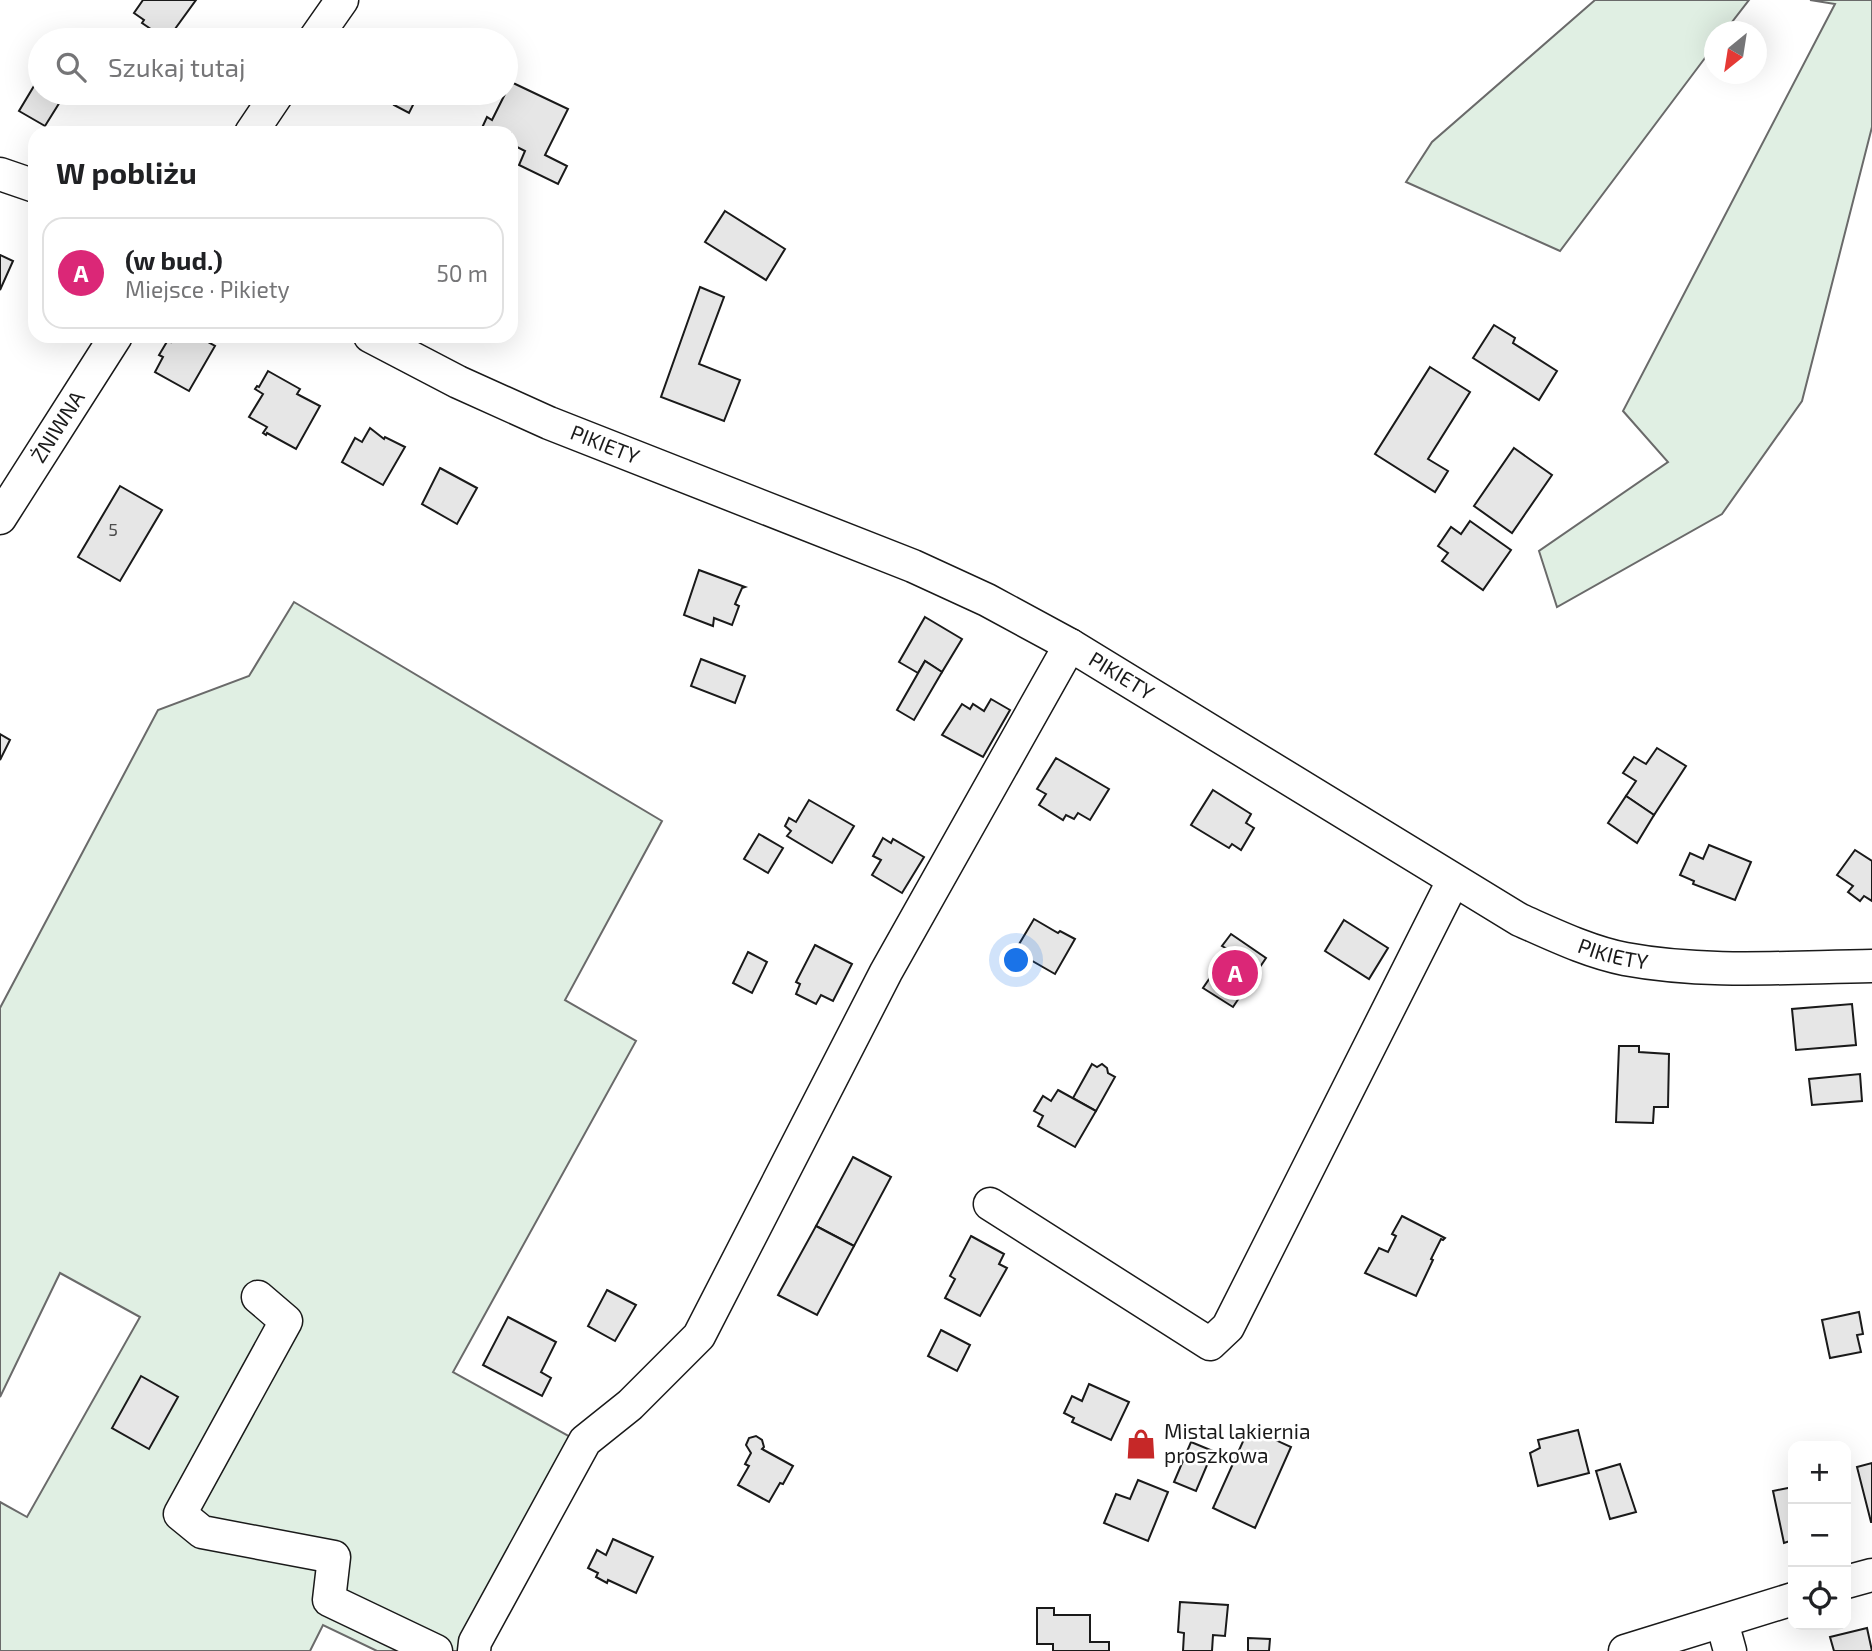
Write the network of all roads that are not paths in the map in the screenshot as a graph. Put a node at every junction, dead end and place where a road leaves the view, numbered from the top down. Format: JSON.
{"nodes":[{"id":1,"x":342,"y":0,"type":"edge"},
{"id":2,"x":322,"y":28,"type":"edge"},
{"id":3,"x":270,"y":105,"type":"edge"},
{"id":4,"x":256,"y":126,"type":"edge"},
{"id":5,"x":0,"y":174,"type":"edge"},
{"id":6,"x":28,"y":184,"type":"edge"},
{"id":7,"x":112,"y":343,"type":"edge"},
{"id":8,"x":383,"y":343,"type":"edge"},
{"id":9,"x":0,"y":518,"type":"edge"},
{"id":10,"x":1070,"y":645,"type":"junction"},
{"id":11,"x":1453,"y":881,"type":"junction"},
{"id":12,"x":1872,"y":966,"type":"edge"},
{"id":13,"x":990,"y":1204,"type":"dead end"},
{"id":14,"x":258,"y":1297,"type":"dead end"},
{"id":15,"x":1872,"y":1574,"type":"edge"},
{"id":16,"x":1851,"y":1580,"type":"edge"},
{"id":17,"x":1788,"y":1602,"type":"edge"},
{"id":18,"x":1726,"y":1636,"type":"edge"},
{"id":19,"x":436,"y":1651,"type":"edge"},
{"id":20,"x":474,"y":1651,"type":"edge"},
{"id":21,"x":1625,"y":1651,"type":"edge"}],
"edges":[{"from":1,"to":2,"type":"street"},
{"from":3,"to":4,"type":"street"},
{"from":5,"to":6,"type":"street"},
{"from":7,"to":9,"type":"street","name":"ŻNIWNA"},
{"from":8,"to":10,"type":"street","name":"PIKIETY"},
{"from":10,"to":11,"type":"street","name":"PIKIETY"},
{"from":10,"to":20,"type":"street"},
{"from":11,"to":12,"type":"street","name":"PIKIETY"},
{"from":11,"to":13,"type":"street"},
{"from":14,"to":19,"type":"street"},
{"from":15,"to":16,"type":"street"},
{"from":17,"to":18,"type":"street"},
{"from":18,"to":21,"type":"street"}]}
